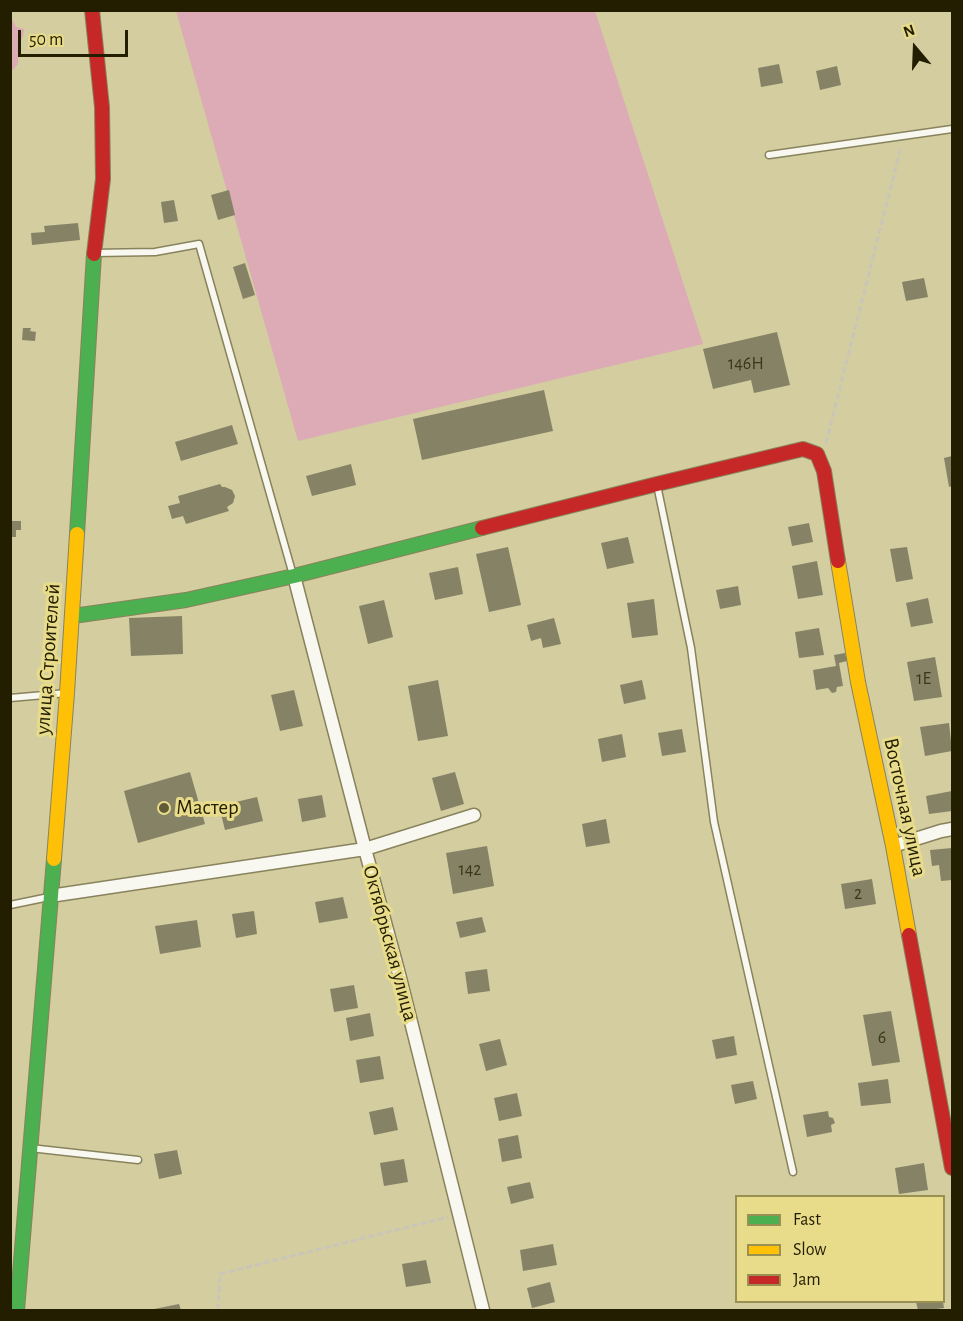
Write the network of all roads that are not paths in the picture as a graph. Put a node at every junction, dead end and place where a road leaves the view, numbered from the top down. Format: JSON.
{"nodes":[{"id":1,"x":92,"y":10,"type":"edge"},
{"id":2,"x":952,"y":129,"type":"edge"},
{"id":3,"x":769,"y":155,"type":"dead end"},
{"id":4,"x":94,"y":254,"type":"junction"},
{"id":5,"x":657,"y":484,"type":"junction"},
{"id":6,"x":294,"y":576,"type":"junction"},
{"id":7,"x":73,"y":616,"type":"junction"},
{"id":8,"x":67,"y":693,"type":"junction"},
{"id":9,"x":10,"y":698,"type":"edge"},
{"id":10,"x":474,"y":815,"type":"dead end"},
{"id":11,"x":952,"y":829,"type":"edge"},
{"id":12,"x":892,"y":846,"type":"junction"},
{"id":13,"x":365,"y":849,"type":"junction"},
{"id":14,"x":50,"y":897,"type":"junction"},
{"id":15,"x":10,"y":905,"type":"edge"},
{"id":16,"x":30,"y":1148,"type":"junction"},
{"id":17,"x":138,"y":1160,"type":"dead end"},
{"id":18,"x":952,"y":1168,"type":"edge"},
{"id":19,"x":793,"y":1172,"type":"dead end"},
{"id":20,"x":17,"y":1311,"type":"edge"},
{"id":21,"x":483,"y":1311,"type":"edge"}],
"edges":[{"from":1,"to":4,"type":"street","name":"улица Строителей"},
{"from":2,"to":3,"type":"lane"},
{"from":4,"to":6,"type":"lane"},
{"from":4,"to":7,"type":"street","name":"улица Строителей"},
{"from":5,"to":6,"type":"street"},
{"from":5,"to":12,"type":"street","name":"Восточная улица"},
{"from":5,"to":19,"type":"lane"},
{"from":6,"to":7,"type":"street"},
{"from":6,"to":13,"type":"street","name":"Октябрьская улица"},
{"from":7,"to":8,"type":"street","name":"улица Строителей"},
{"from":8,"to":9,"type":"lane"},
{"from":8,"to":14,"type":"street","name":"улица Строителей"},
{"from":10,"to":13,"type":"street"},
{"from":11,"to":12,"type":"street"},
{"from":12,"to":18,"type":"street","name":"Восточная улица"},
{"from":13,"to":14,"type":"street"},
{"from":13,"to":21,"type":"street","name":"Октябрьская улица"},
{"from":14,"to":15,"type":"lane"},
{"from":14,"to":16,"type":"street","name":"улица Строителей"},
{"from":16,"to":17,"type":"lane"},
{"from":16,"to":20,"type":"street","name":"улица Строителей"}]}
